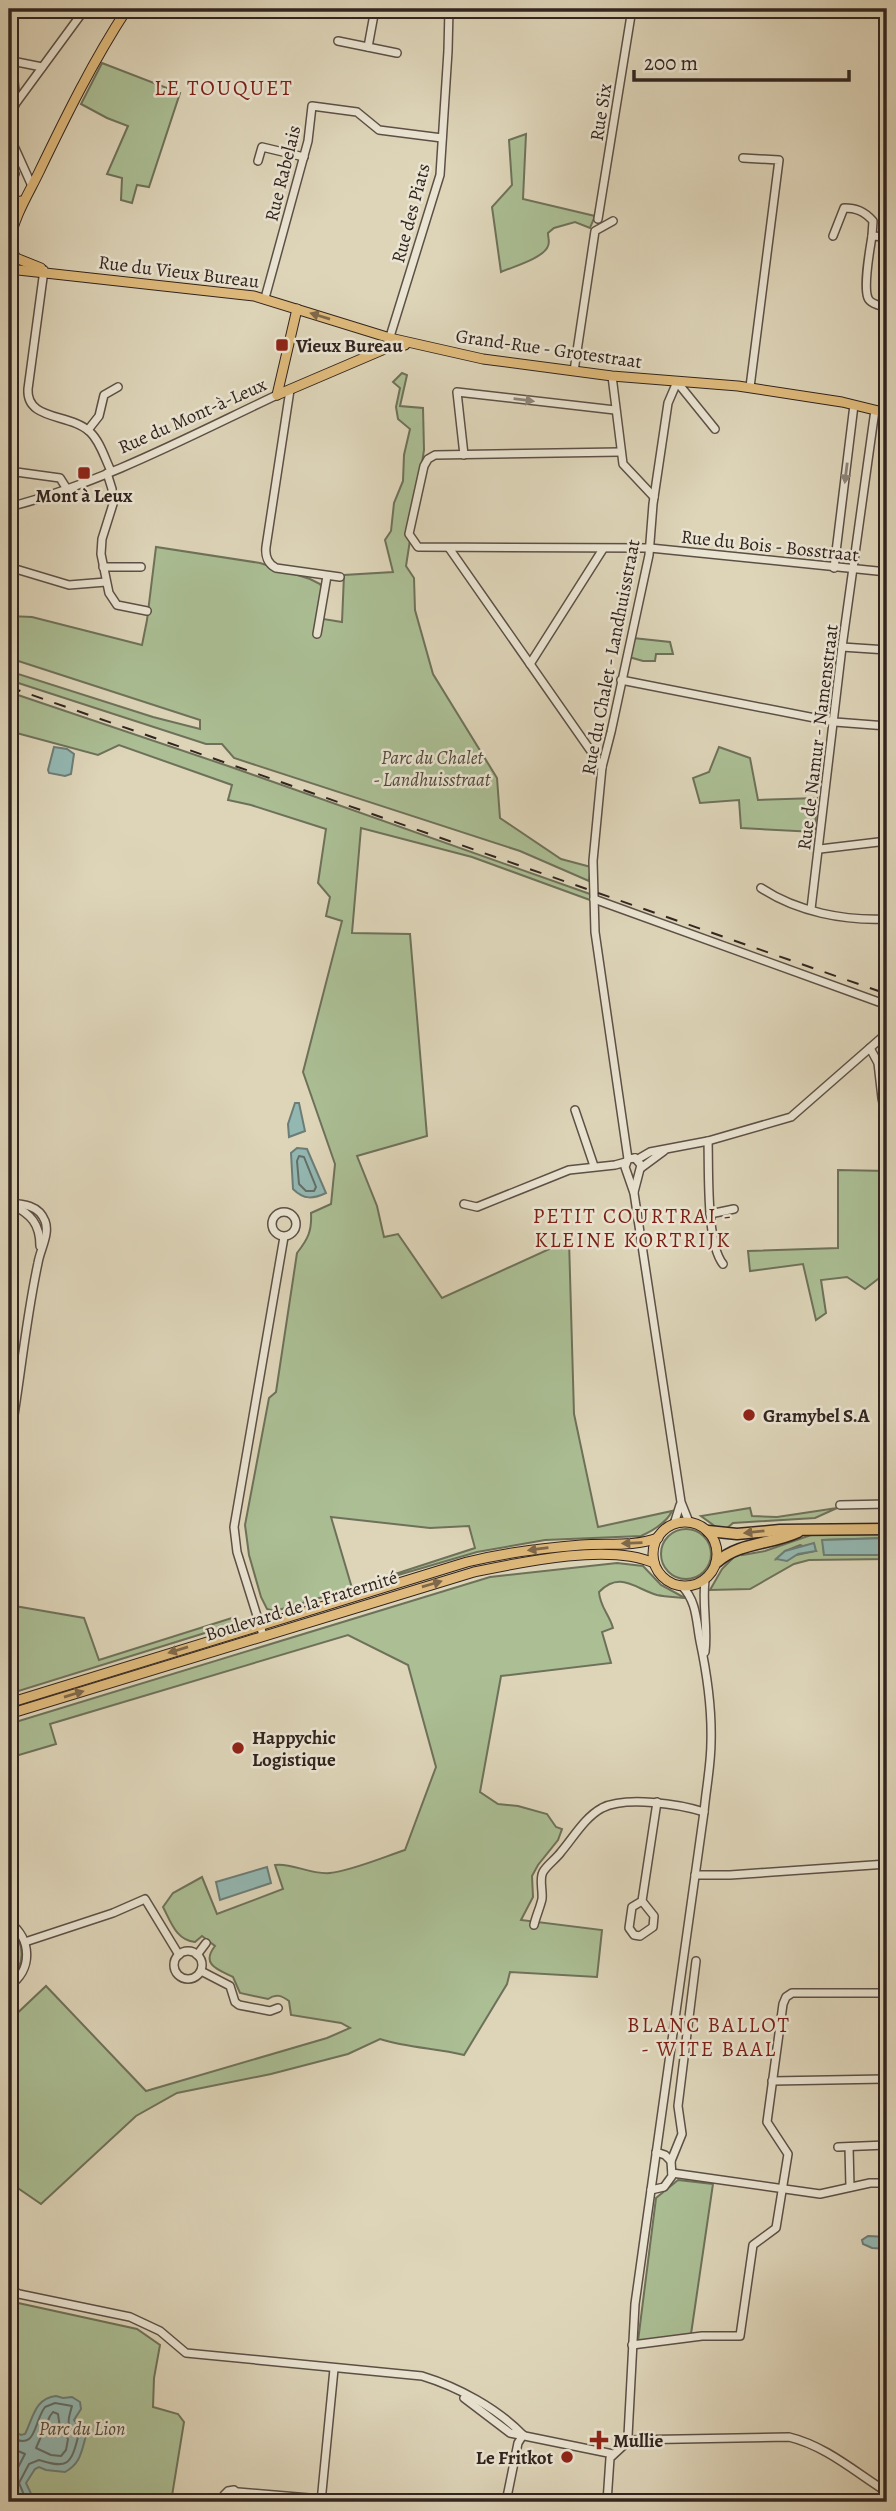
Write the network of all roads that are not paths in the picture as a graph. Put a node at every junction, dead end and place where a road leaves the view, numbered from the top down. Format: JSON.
{"nodes":[{"id":1,"x":85,"y":9,"type":"edge"},
{"id":2,"x":127,"y":9,"type":"edge"},
{"id":3,"x":374,"y":9,"type":"edge"},
{"id":4,"x":449,"y":9,"type":"edge"},
{"id":5,"x":632,"y":9,"type":"edge"},
{"id":6,"x":9,"y":30,"type":"edge"},
{"id":7,"x":338,"y":41,"type":"dead end"},
{"id":8,"x":368,"y":47,"type":"junction"},
{"id":9,"x":397,"y":53,"type":"dead end"},
{"id":10,"x":10,"y":57,"type":"edge"},
{"id":11,"x":42,"y":67,"type":"junction"},
{"id":12,"x":16,"y":103,"type":"junction"},
{"id":13,"x":9,"y":117,"type":"edge"},
{"id":14,"x":9,"y":135,"type":"edge"},
{"id":15,"x":442,"y":138,"type":"junction"},
{"id":16,"x":304,"y":157,"type":"junction"},
{"id":17,"x":743,"y":159,"type":"dead end"},
{"id":18,"x":258,"y":161,"type":"dead end"},
{"id":19,"x":32,"y":186,"type":"junction"},
{"id":20,"x":9,"y":217,"type":"edge"},
{"id":21,"x":598,"y":219,"type":"dead end"},
{"id":22,"x":613,"y":221,"type":"dead end"},
{"id":23,"x":834,"y":236,"type":"dead end"},
{"id":24,"x":872,"y":236,"type":"junction"},
{"id":25,"x":887,"y":237,"type":"edge"},
{"id":26,"x":10,"y":245,"type":"edge"},
{"id":27,"x":9,"y":261,"type":"edge"},
{"id":28,"x":9,"y":269,"type":"edge"},
{"id":29,"x":44,"y":271,"type":"junction"},
{"id":30,"x":265,"y":298,"type":"junction"},
{"id":31,"x":887,"y":308,"type":"edge"},
{"id":32,"x":297,"y":309,"type":"junction"},
{"id":33,"x":390,"y":338,"type":"junction"},
{"id":34,"x":418,"y":345,"type":"junction"},
{"id":35,"x":387,"y":348,"type":"junction"},
{"id":36,"x":574,"y":371,"type":"junction"},
{"id":37,"x":612,"y":376,"type":"junction"},
{"id":38,"x":677,"y":382,"type":"junction"},
{"id":39,"x":118,"y":387,"type":"dead end"},
{"id":40,"x":750,"y":387,"type":"junction"},
{"id":41,"x":290,"y":390,"type":"junction"},
{"id":42,"x":277,"y":396,"type":"junction"},
{"id":43,"x":854,"y":405,"type":"junction"},
{"id":44,"x":615,"y":410,"type":"junction"},
{"id":45,"x":874,"y":410,"type":"junction"},
{"id":46,"x":887,"y":413,"type":"edge"},
{"id":47,"x":715,"y":429,"type":"dead end"},
{"id":48,"x":88,"y":430,"type":"junction"},
{"id":49,"x":620,"y":452,"type":"junction"},
{"id":50,"x":464,"y":455,"type":"junction"},
{"id":51,"x":9,"y":471,"type":"edge"},
{"id":52,"x":109,"y":472,"type":"junction"},
{"id":53,"x":67,"y":489,"type":"junction"},
{"id":54,"x":654,"y":497,"type":"junction"},
{"id":55,"x":9,"y":507,"type":"edge"},
{"id":56,"x":449,"y":548,"type":"junction"},
{"id":57,"x":650,"y":548,"type":"junction"},
{"id":58,"x":603,"y":549,"type":"junction"},
{"id":59,"x":9,"y":567,"type":"edge"},
{"id":60,"x":103,"y":567,"type":"junction"},
{"id":61,"x":141,"y":568,"type":"dead end"},
{"id":62,"x":834,"y":568,"type":"junction"},
{"id":63,"x":854,"y":570,"type":"junction"},
{"id":64,"x":887,"y":572,"type":"edge"},
{"id":65,"x":327,"y":576,"type":"junction"},
{"id":66,"x":340,"y":577,"type":"dead end"},
{"id":67,"x":106,"y":582,"type":"junction"},
{"id":68,"x":148,"y":611,"type":"dead end"},
{"id":69,"x":317,"y":634,"type":"dead end"},
{"id":70,"x":842,"y":647,"type":"junction"},
{"id":71,"x":887,"y":650,"type":"edge"},
{"id":72,"x":530,"y":664,"type":"junction"},
{"id":73,"x":621,"y":680,"type":"junction"},
{"id":74,"x":835,"y":722,"type":"junction"},
{"id":75,"x":887,"y":726,"type":"edge"},
{"id":76,"x":602,"y":767,"type":"junction"},
{"id":77,"x":887,"y":841,"type":"edge"},
{"id":78,"x":820,"y":849,"type":"junction"},
{"id":79,"x":761,"y":888,"type":"dead end"},
{"id":80,"x":594,"y":899,"type":"junction"},
{"id":81,"x":811,"y":909,"type":"junction"},
{"id":82,"x":887,"y":919,"type":"edge"},
{"id":83,"x":887,"y":1004,"type":"edge"},
{"id":84,"x":887,"y":1033,"type":"edge"},
{"id":85,"x":870,"y":1048,"type":"junction"},
{"id":86,"x":575,"y":1110,"type":"dead end"},
{"id":87,"x":887,"y":1123,"type":"edge"},
{"id":88,"x":708,"y":1141,"type":"junction"},
{"id":89,"x":632,"y":1165,"type":"junction"},
{"id":90,"x":594,"y":1166,"type":"junction"},
{"id":91,"x":9,"y":1203,"type":"edge"},
{"id":92,"x":464,"y":1204,"type":"dead end"},
{"id":93,"x":734,"y":1209,"type":"dead end"},
{"id":94,"x":710,"y":1214,"type":"junction"},
{"id":95,"x":285,"y":1237,"type":"dead end"},
{"id":96,"x":723,"y":1264,"type":"dead end"},
{"id":97,"x":9,"y":1445,"type":"edge"},
{"id":98,"x":681,"y":1502,"type":"junction"},
{"id":99,"x":887,"y":1504,"type":"edge"},
{"id":100,"x":840,"y":1505,"type":"dead end"},
{"id":101,"x":689,"y":1522,"type":"junction"},
{"id":102,"x":674,"y":1524,"type":"junction"},
{"id":103,"x":887,"y":1530,"type":"edge"},
{"id":104,"x":708,"y":1531,"type":"junction"},
{"id":105,"x":800,"y":1531,"type":"junction"},
{"id":106,"x":657,"y":1538,"type":"junction"},
{"id":107,"x":717,"y":1562,"type":"junction"},
{"id":108,"x":654,"y":1563,"type":"junction"},
{"id":109,"x":705,"y":1580,"type":"junction"},
{"id":110,"x":682,"y":1586,"type":"junction"},
{"id":111,"x":260,"y":1624,"type":"junction"},
{"id":112,"x":264,"y":1636,"type":"junction"},
{"id":113,"x":704,"y":1657,"type":"junction"},
{"id":114,"x":9,"y":1703,"type":"edge"},
{"id":115,"x":9,"y":1714,"type":"edge"},
{"id":116,"x":657,"y":1802,"type":"junction"},
{"id":117,"x":704,"y":1812,"type":"junction"},
{"id":118,"x":887,"y":1864,"type":"edge"},
{"id":119,"x":695,"y":1875,"type":"junction"},
{"id":120,"x":642,"y":1901,"type":"junction"},
{"id":121,"x":9,"y":1922,"type":"edge"},
{"id":122,"x":534,"y":1925,"type":"dead end"},
{"id":123,"x":25,"y":1942,"type":"junction"},
{"id":124,"x":206,"y":1943,"type":"dead end"},
{"id":125,"x":179,"y":1955,"type":"junction"},
{"id":126,"x":197,"y":1955,"type":"junction"},
{"id":127,"x":696,"y":1961,"type":"dead end"},
{"id":128,"x":201,"y":1971,"type":"junction"},
{"id":129,"x":9,"y":1986,"type":"edge"},
{"id":130,"x":887,"y":1993,"type":"edge"},
{"id":131,"x":278,"y":2008,"type":"dead end"},
{"id":132,"x":887,"y":2067,"type":"edge"},
{"id":133,"x":885,"y":2079,"type":"junction"},
{"id":134,"x":772,"y":2081,"type":"junction"},
{"id":135,"x":838,"y":2147,"type":"dead end"},
{"id":136,"x":849,"y":2147,"type":"junction"},
{"id":137,"x":886,"y":2148,"type":"edge"},
{"id":138,"x":656,"y":2152,"type":"junction"},
{"id":139,"x":671,"y":2161,"type":"junction"},
{"id":140,"x":672,"y":2173,"type":"junction"},
{"id":141,"x":887,"y":2183,"type":"edge"},
{"id":142,"x":850,"y":2187,"type":"junction"},
{"id":143,"x":651,"y":2190,"type":"junction"},
{"id":144,"x":783,"y":2191,"type":"junction"},
{"id":145,"x":9,"y":2289,"type":"edge"},
{"id":146,"x":632,"y":2346,"type":"junction"},
{"id":147,"x":334,"y":2369,"type":"junction"},
{"id":148,"x":523,"y":2435,"type":"junction"},
{"id":149,"x":627,"y":2440,"type":"junction"},
{"id":150,"x":613,"y":2454,"type":"junction"},
{"id":151,"x":887,"y":2491,"type":"edge"},
{"id":152,"x":238,"y":2492,"type":"junction"},
{"id":153,"x":321,"y":2501,"type":"edge"},
{"id":154,"x":224,"y":2502,"type":"edge"},
{"id":155,"x":240,"y":2502,"type":"edge"},
{"id":156,"x":506,"y":2502,"type":"edge"},
{"id":157,"x":607,"y":2502,"type":"edge"}],
"edges":[{"from":1,"to":11,"type":"street"},
{"from":2,"to":19,"type":"main road"},
{"from":3,"to":8,"type":"street"},
{"from":4,"to":15,"type":"street","name":"Rue des Piats"},
{"from":5,"to":21,"type":"street","name":"Rue Six"},
{"from":6,"to":10,"type":"street"},
{"from":7,"to":8,"type":"street"},
{"from":8,"to":9,"type":"street"},
{"from":10,"to":11,"type":"street"},
{"from":10,"to":12,"type":"street"},
{"from":11,"to":12,"type":"street"},
{"from":12,"to":13,"type":"street"},
{"from":14,"to":19,"type":"street"},
{"from":15,"to":16,"type":"street","name":"Rue Rabelais"},
{"from":15,"to":33,"type":"street","name":"Rue des Piats"},
{"from":16,"to":18,"type":"street"},
{"from":16,"to":30,"type":"street","name":"Rue Rabelais"},
{"from":17,"to":40,"type":"street"},
{"from":19,"to":20,"type":"main road"},
{"from":19,"to":26,"type":"main road"},
{"from":22,"to":36,"type":"street"},
{"from":23,"to":24,"type":"street"},
{"from":24,"to":25,"type":"street"},
{"from":24,"to":31,"type":"street"},
{"from":26,"to":27,"type":"main road"},
{"from":26,"to":29,"type":"main road","name":"Rue du Vieux Bureau"},
{"from":28,"to":29,"type":"main road","name":"Rue du Vieux Bureau"},
{"from":29,"to":30,"type":"main road","name":"Rue du Vieux Bureau"},
{"from":29,"to":48,"type":"street"},
{"from":30,"to":32,"type":"main road","name":"Rue du Vieux Bureau"},
{"from":33,"to":32,"type":"main road","name":"Rue du Vieux Bureau","one_way":true},
{"from":32,"to":42,"type":"main road"},
{"from":33,"to":34,"type":"main road","name":"Rue du Vieux Bureau"},
{"from":33,"to":35,"type":"street"},
{"from":34,"to":35,"type":"main road","name":"Rue du Mont-à-Leux"},
{"from":34,"to":36,"type":"main road","name":"Grand-Rue - Grotestraat"},
{"from":35,"to":41,"type":"main road","name":"Rue du Mont-à-Leux"},
{"from":36,"to":37,"type":"main road","name":"Grand-Rue - Grotestraat"},
{"from":37,"to":38,"type":"main road","name":"Grand-Rue - Grotestraat"},
{"from":37,"to":44,"type":"street"},
{"from":38,"to":40,"type":"main road","name":"Grand-Rue - Grotestraat"},
{"from":38,"to":47,"type":"street"},
{"from":38,"to":54,"type":"street","name":"Rue du Chalet - Landhuisstraat"},
{"from":39,"to":48,"type":"street"},
{"from":40,"to":43,"type":"main road","name":"Grand-Rue - Grotestraat"},
{"from":41,"to":42,"type":"main road","name":"Rue du Mont-à-Leux"},
{"from":41,"to":65,"type":"street"},
{"from":42,"to":52,"type":"street","name":"Rue du Mont-à-Leux"},
{"from":43,"to":45,"type":"main road","name":"Grand-Rue - Grotestraat"},
{"from":43,"to":62,"type":"street","one_way":true},
{"from":44,"to":49,"type":"street"},
{"from":50,"to":44,"type":"street","one_way":true},
{"from":45,"to":46,"type":"main road","name":"Grand-Rue - Grotestraat"},
{"from":45,"to":63,"type":"street","name":"Rue de Namur - Namenstraat"},
{"from":48,"to":52,"type":"street"},
{"from":49,"to":50,"type":"street"},
{"from":49,"to":54,"type":"street"},
{"from":50,"to":56,"type":"street","name":"Rue du Bois - Bosstraat"},
{"from":51,"to":53,"type":"street"},
{"from":52,"to":53,"type":"street","name":"Rue du Mont-à-Leux"},
{"from":52,"to":60,"type":"street"},
{"from":53,"to":55,"type":"street","name":"Rue du Mont-à-Leux"},
{"from":54,"to":57,"type":"street","name":"Rue du Chalet - Landhuisstraat"},
{"from":56,"to":58,"type":"street","name":"Rue du Bois - Bosstraat"},
{"from":56,"to":72,"type":"street"},
{"from":57,"to":58,"type":"street","name":"Rue du Bois - Bosstraat"},
{"from":57,"to":62,"type":"street","name":"Rue du Bois - Bosstraat"},
{"from":57,"to":73,"type":"street","name":"Rue du Chalet - Landhuisstraat"},
{"from":58,"to":72,"type":"street"},
{"from":59,"to":67,"type":"street"},
{"from":60,"to":61,"type":"street"},
{"from":60,"to":67,"type":"street"},
{"from":62,"to":63,"type":"street","name":"Rue du Bois - Bosstraat"},
{"from":63,"to":64,"type":"street","name":"Rue du Bois - Bosstraat"},
{"from":63,"to":70,"type":"street","name":"Rue de Namur - Namenstraat"},
{"from":65,"to":66,"type":"street"},
{"from":65,"to":69,"type":"street"},
{"from":67,"to":68,"type":"street"},
{"from":70,"to":71,"type":"street"},
{"from":70,"to":74,"type":"street","name":"Rue de Namur - Namenstraat"},
{"from":72,"to":76,"type":"street"},
{"from":73,"to":74,"type":"street"},
{"from":73,"to":76,"type":"street","name":"Rue du Chalet - Landhuisstraat"},
{"from":74,"to":75,"type":"street"},
{"from":74,"to":78,"type":"street","name":"Rue de Namur - Namenstraat"},
{"from":76,"to":80,"type":"street","name":"Rue du Chalet - Landhuisstraat"},
{"from":77,"to":78,"type":"street"},
{"from":78,"to":81,"type":"street","name":"Rue de Namur - Namenstraat"},
{"from":79,"to":81,"type":"street"},
{"from":80,"to":83,"type":"street"},
{"from":80,"to":89,"type":"street","name":"Rue du Chalet - Landhuisstraat"},
{"from":81,"to":82,"type":"street"},
{"from":84,"to":85,"type":"street"},
{"from":85,"to":87,"type":"street"},
{"from":85,"to":88,"type":"street"},
{"from":86,"to":90,"type":"street"},
{"from":88,"to":89,"type":"street"},
{"from":88,"to":94,"type":"street"},
{"from":89,"to":90,"type":"street"},
{"from":89,"to":98,"type":"street","name":"Rue du Chalet - Landhuisstraat"},
{"from":90,"to":92,"type":"street"},
{"from":91,"to":97,"type":"street"},
{"from":93,"to":94,"type":"street"},
{"from":94,"to":96,"type":"street"},
{"from":95,"to":111,"type":"street"},
{"from":98,"to":101,"type":"street"},
{"from":98,"to":102,"type":"street"},
{"from":99,"to":100,"type":"street"},
{"from":101,"to":102,"type":"main road"},
{"from":101,"to":104,"type":"main road"},
{"from":102,"to":106,"type":"main road"},
{"from":103,"to":105,"type":"highway"},
{"from":105,"to":104,"type":"highway","one_way":true},
{"from":104,"to":107,"type":"main road"},
{"from":105,"to":107,"type":"highway"},
{"from":106,"to":108,"type":"main road"},
{"from":106,"to":111,"type":"main road","name":"Boulevard de la Fraternité","one_way":true},
{"from":107,"to":109,"type":"main road"},
{"from":108,"to":110,"type":"main road"},
{"from":112,"to":108,"type":"main road","name":"Boulevard de la Fraternité","one_way":true},
{"from":109,"to":110,"type":"main road"},
{"from":109,"to":113,"type":"street"},
{"from":110,"to":113,"type":"street"},
{"from":111,"to":112,"type":"street"},
{"from":111,"to":114,"type":"main road","name":"Boulevard de la Fraternité","one_way":true},
{"from":115,"to":112,"type":"main road","name":"Boulevard de la Fraternité","one_way":true},
{"from":113,"to":117,"type":"street"},
{"from":116,"to":117,"type":"street"},
{"from":116,"to":120,"type":"street"},
{"from":116,"to":122,"type":"street"},
{"from":117,"to":119,"type":"street"},
{"from":118,"to":119,"type":"street"},
{"from":119,"to":138,"type":"street"},
{"from":120,"to":120,"type":"street"},
{"from":121,"to":123,"type":"street"},
{"from":123,"to":125,"type":"street"},
{"from":123,"to":129,"type":"street"},
{"from":124,"to":126,"type":"street"},
{"from":125,"to":126,"type":"street"},
{"from":125,"to":128,"type":"street"},
{"from":126,"to":128,"type":"street"},
{"from":127,"to":139,"type":"street"},
{"from":128,"to":131,"type":"street"},
{"from":130,"to":134,"type":"street"},
{"from":132,"to":133,"type":"street"},
{"from":133,"to":134,"type":"street"},
{"from":133,"to":137,"type":"street"},
{"from":134,"to":144,"type":"street"},
{"from":135,"to":136,"type":"street"},
{"from":136,"to":137,"type":"street"},
{"from":136,"to":142,"type":"street"},
{"from":138,"to":139,"type":"street"},
{"from":138,"to":143,"type":"street"},
{"from":139,"to":140,"type":"street"},
{"from":140,"to":143,"type":"street"},
{"from":140,"to":144,"type":"street"},
{"from":141,"to":142,"type":"street"},
{"from":142,"to":144,"type":"street"},
{"from":143,"to":146,"type":"street"},
{"from":144,"to":146,"type":"street"},
{"from":145,"to":147,"type":"street"},
{"from":146,"to":149,"type":"street"},
{"from":147,"to":148,"type":"street"},
{"from":147,"to":153,"type":"street"},
{"from":148,"to":150,"type":"street"},
{"from":148,"to":156,"type":"street"},
{"from":149,"to":150,"type":"street"},
{"from":149,"to":151,"type":"street"},
{"from":150,"to":157,"type":"street"},
{"from":152,"to":153,"type":"street"},
{"from":152,"to":154,"type":"street"},
{"from":152,"to":155,"type":"street"}]}
